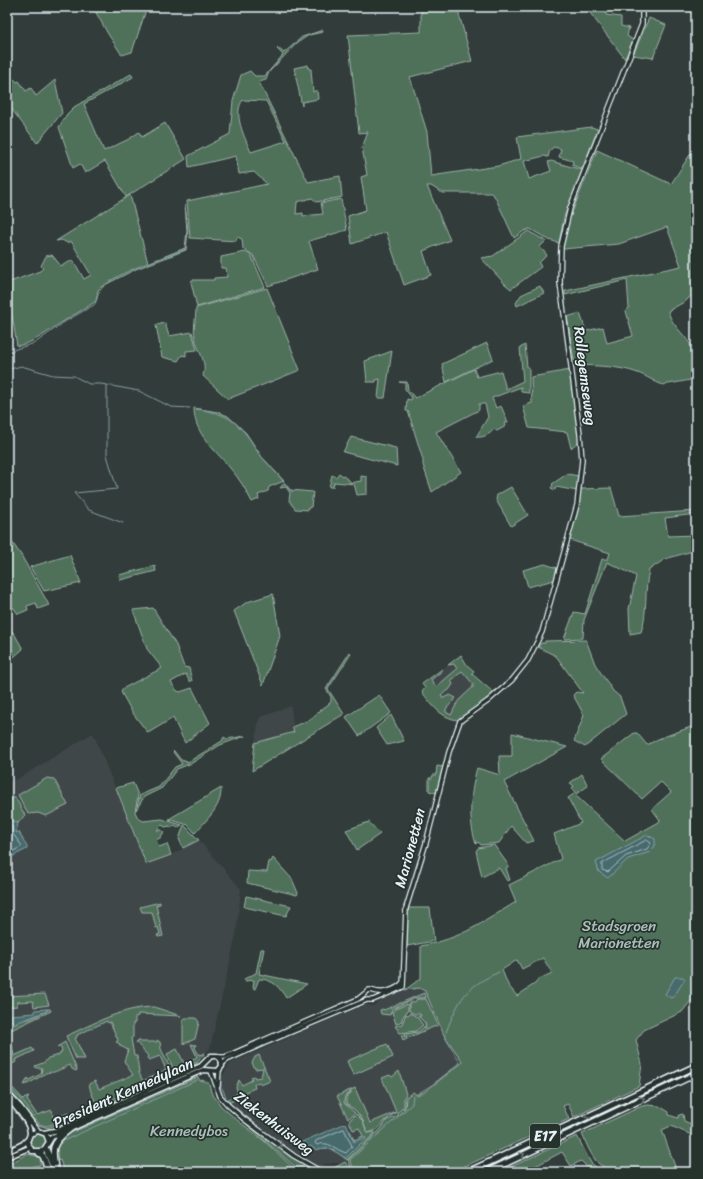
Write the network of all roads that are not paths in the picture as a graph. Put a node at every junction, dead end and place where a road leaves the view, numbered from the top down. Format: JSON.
{"nodes":[{"id":1,"x":642,"y":7,"type":"edge"},
{"id":2,"x":458,"y":724,"type":"joint"},
{"id":3,"x":404,"y":981,"type":"junction"},
{"id":4,"x":375,"y":991,"type":"junction"},
{"id":5,"x":366,"y":993,"type":"junction"},
{"id":6,"x":375,"y":998,"type":"junction"},
{"id":7,"x":368,"y":999,"type":"junction"},
{"id":8,"x":219,"y":1057,"type":"junction"},
{"id":9,"x":206,"y":1062,"type":"junction"},
{"id":10,"x":222,"y":1064,"type":"junction"},
{"id":11,"x":696,"y":1066,"type":"edge"},
{"id":12,"x":210,"y":1070,"type":"junction"},
{"id":13,"x":219,"y":1070,"type":"junction"},
{"id":14,"x":696,"y":1074,"type":"edge"},
{"id":15,"x":641,"y":1087,"type":"dead end"},
{"id":16,"x":218,"y":1089,"type":"junction"},
{"id":17,"x":7,"y":1093,"type":"edge"},
{"id":18,"x":7,"y":1097,"type":"edge"},
{"id":19,"x":623,"y":1100,"type":"junction"},
{"id":20,"x":629,"y":1108,"type":"dead end"},
{"id":21,"x":606,"y":1116,"type":"junction"},
{"id":22,"x":70,"y":1129,"type":"junction"},
{"id":23,"x":38,"y":1131,"type":"junction"},
{"id":24,"x":44,"y":1133,"type":"junction"},
{"id":25,"x":30,"y":1134,"type":"junction"},
{"id":26,"x":27,"y":1140,"type":"junction"},
{"id":27,"x":49,"y":1142,"type":"junction"},
{"id":28,"x":29,"y":1148,"type":"junction"},
{"id":29,"x":46,"y":1148,"type":"junction"},
{"id":30,"x":7,"y":1152,"type":"edge"},
{"id":31,"x":39,"y":1152,"type":"junction"},
{"id":32,"x":7,"y":1157,"type":"edge"},
{"id":33,"x":49,"y":1172,"type":"edge"},
{"id":34,"x":56,"y":1172,"type":"edge"},
{"id":35,"x":322,"y":1172,"type":"edge"},
{"id":36,"x":468,"y":1172,"type":"edge"},
{"id":37,"x":487,"y":1172,"type":"edge"}],
"edges":[{"from":1,"to":2,"type":"street","name":"Rollegemseweg"},
{"from":2,"to":3,"type":"street","name":"Marionetten"},
{"from":3,"to":4,"type":"street","name":"President Kennedylaan"},
{"from":3,"to":6,"type":"street"},
{"from":4,"to":5,"type":"street","name":"President Kennedylaan"},
{"from":4,"to":6,"type":"street"},
{"from":5,"to":7,"type":"street"},
{"from":5,"to":8,"type":"street","name":"President Kennedylaan"},
{"from":6,"to":7,"type":"street"},
{"from":7,"to":10,"type":"street"},
{"from":8,"to":9,"type":"main road","name":"President Kennedylaan"},
{"from":8,"to":10,"type":"main road"},
{"from":9,"to":12,"type":"main road","name":"President Kennedylaan"},
{"from":9,"to":24,"type":"main road","name":"President Kennedylaan"},
{"from":10,"to":13,"type":"main road"},
{"from":11,"to":19,"type":"highway","number":"E17"},
{"from":12,"to":13,"type":"main road","name":"President Kennedylaan"},
{"from":12,"to":16,"type":"street","name":"Ziekenhuisweg"},
{"from":12,"to":22,"type":"main road","name":"President Kennedylaan"},
{"from":13,"to":16,"type":"street","name":"Ziekenhuisweg"},
{"from":21,"to":14,"type":"highway","number":"E17","one_way":true},
{"from":15,"to":19,"type":"highway"},
{"from":16,"to":35,"type":"street","name":"Ziekenhuisweg","one_way":true},
{"from":17,"to":23,"type":"main road"},
{"from":18,"to":25,"type":"main road"},
{"from":19,"to":36,"type":"highway","number":"E17","one_way":true},
{"from":20,"to":21,"type":"highway"},
{"from":37,"to":21,"type":"highway","number":"E17","one_way":true},
{"from":22,"to":27,"type":"main road","name":"President Kennedylaan"},
{"from":22,"to":34,"type":"highway"},
{"from":23,"to":24,"type":"main road"},
{"from":23,"to":25,"type":"main road"},
{"from":24,"to":27,"type":"main road"},
{"from":25,"to":26,"type":"main road"},
{"from":26,"to":28,"type":"main road"},
{"from":26,"to":30,"type":"main road"},
{"from":27,"to":29,"type":"main road"},
{"from":28,"to":31,"type":"main road"},
{"from":28,"to":32,"type":"main road"},
{"from":29,"to":31,"type":"main road"},
{"from":29,"to":34,"type":"highway"},
{"from":31,"to":33,"type":"highway"}]}
